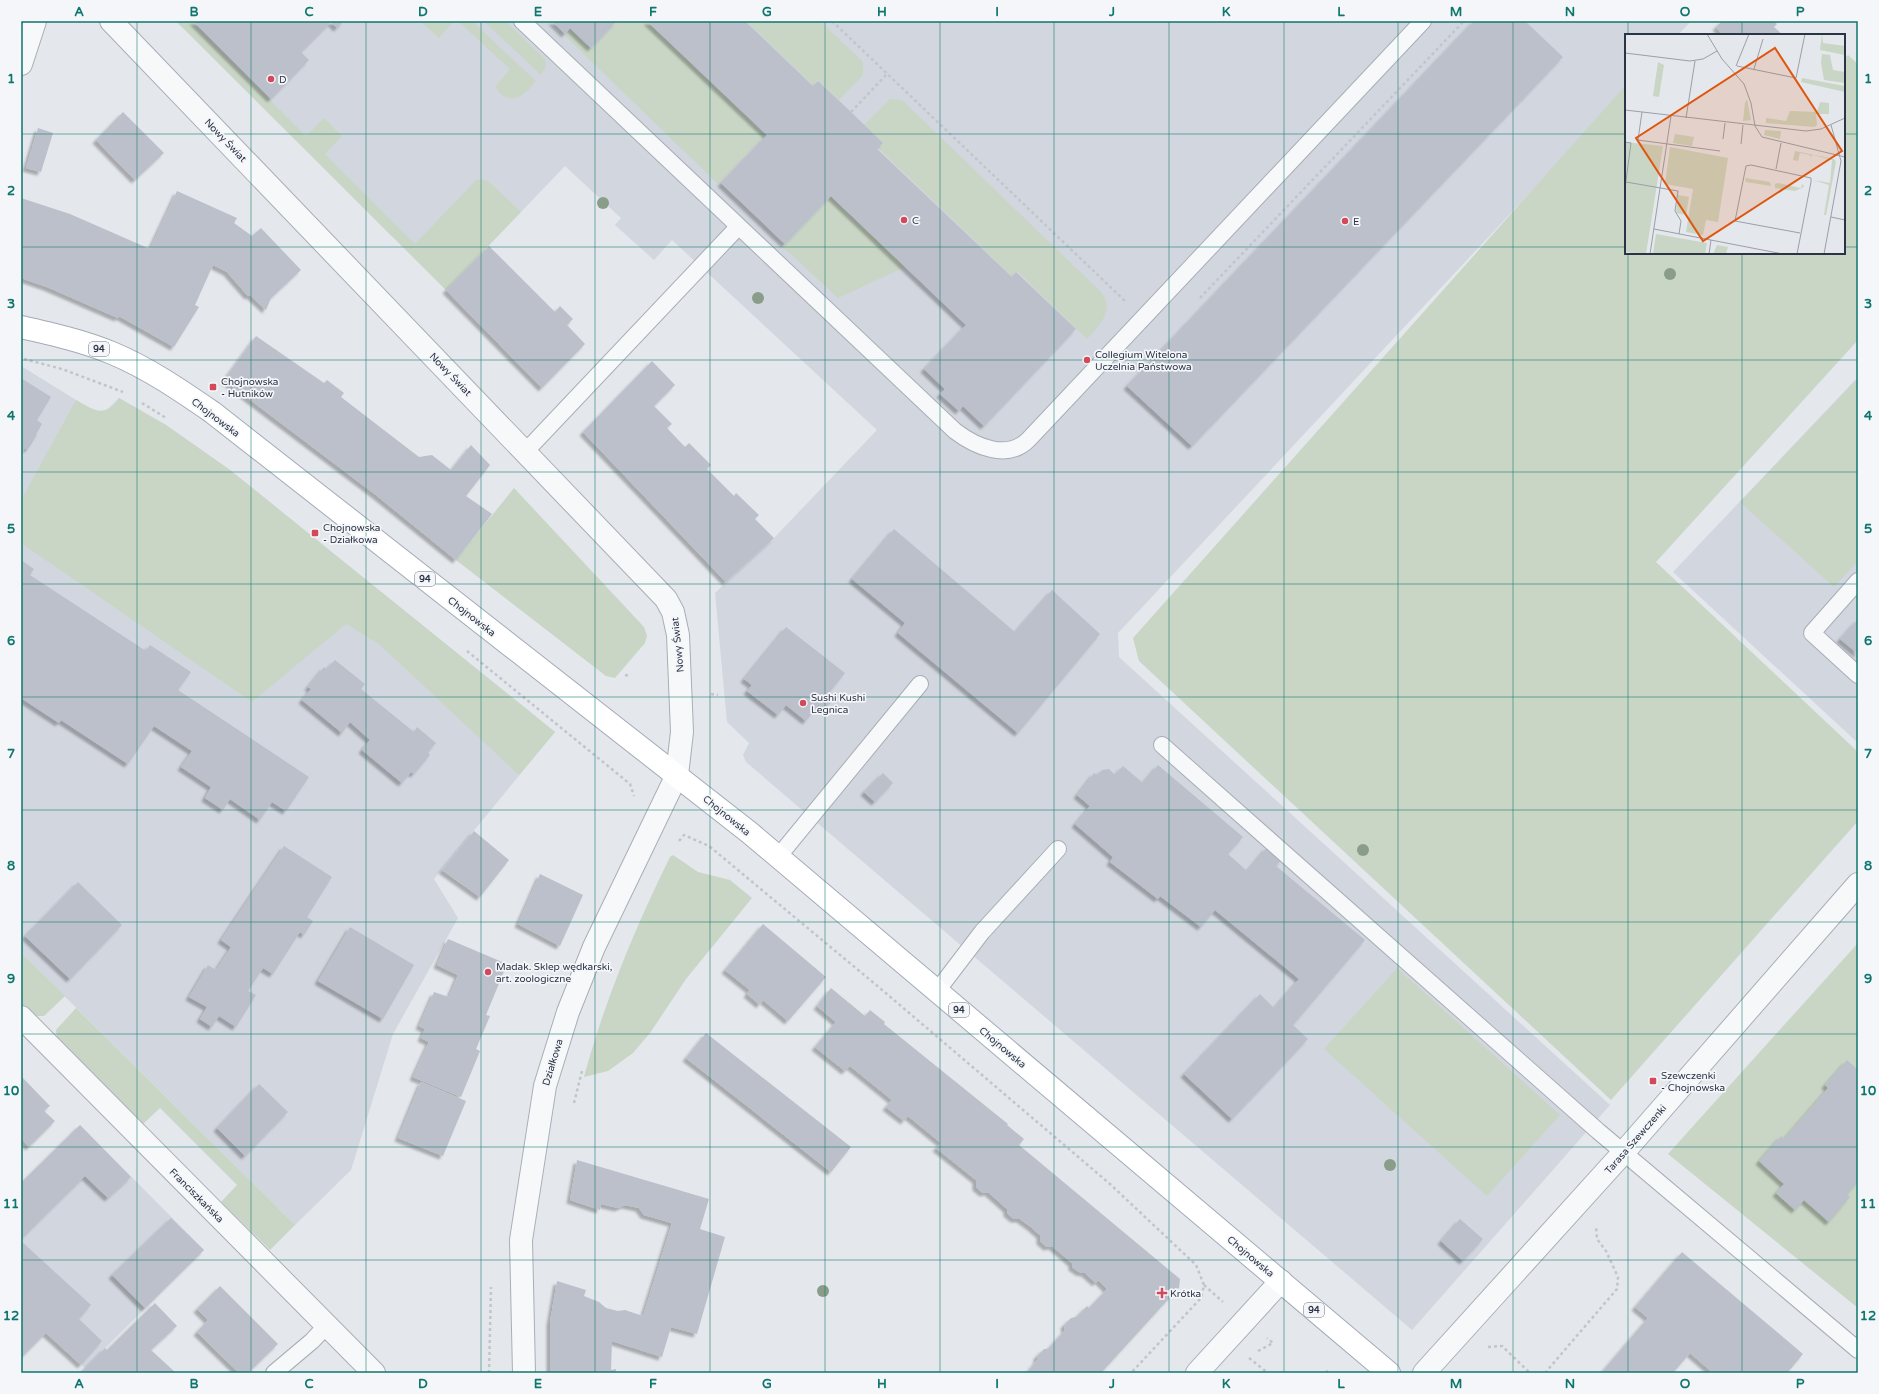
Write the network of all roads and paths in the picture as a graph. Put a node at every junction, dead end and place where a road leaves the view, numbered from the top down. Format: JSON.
{"nodes":[{"id":1,"x":35,"y":21,"type":"edge"},
{"id":2,"x":111,"y":21,"type":"edge"},
{"id":3,"x":522,"y":21,"type":"edge"},
{"id":4,"x":832,"y":21,"type":"edge"},
{"id":5,"x":1423,"y":21,"type":"edge"},
{"id":6,"x":1464,"y":21,"type":"edge"},
{"id":7,"x":21,"y":64,"type":"edge"},
{"id":8,"x":888,"y":74,"type":"junction"},
{"id":9,"x":851,"y":112,"type":"dead end"},
{"id":10,"x":738,"y":227,"type":"junction"},
{"id":11,"x":1197,"y":302,"type":"dead end"},
{"id":12,"x":1143,"y":318,"type":"junction"},
{"id":13,"x":21,"y":327,"type":"edge"},
{"id":14,"x":21,"y":359,"type":"edge"},
{"id":15,"x":128,"y":394,"type":"dead end"},
{"id":16,"x":141,"y":402,"type":"dead end"},
{"id":17,"x":167,"y":419,"type":"dead end"},
{"id":18,"x":526,"y":451,"type":"junction"},
{"id":19,"x":1858,"y":581,"type":"edge"},
{"id":20,"x":465,"y":649,"type":"dead end"},
{"id":21,"x":1858,"y":674,"type":"edge"},
{"id":22,"x":625,"y":675,"type":"dead end"},
{"id":23,"x":631,"y":676,"type":"dead end"},
{"id":24,"x":920,"y":684,"type":"dead end"},
{"id":25,"x":710,"y":694,"type":"dead end"},
{"id":26,"x":718,"y":695,"type":"dead end"},
{"id":27,"x":1162,"y":745,"type":"dead end"},
{"id":28,"x":677,"y":775,"type":"junction"},
{"id":29,"x":635,"y":801,"type":"dead end"},
{"id":30,"x":676,"y":845,"type":"dead end"},
{"id":31,"x":1058,"y":849,"type":"dead end"},
{"id":32,"x":778,"y":857,"type":"junction"},
{"id":33,"x":1858,"y":884,"type":"edge"},
{"id":34,"x":937,"y":991,"type":"junction"},
{"id":35,"x":21,"y":1017,"type":"edge"},
{"id":36,"x":583,"y":1068,"type":"dead end"},
{"id":37,"x":573,"y":1105,"type":"dead end"},
{"id":38,"x":1623,"y":1153,"type":"junction"},
{"id":39,"x":1596,"y":1226,"type":"dead end"},
{"id":40,"x":1281,"y":1281,"type":"junction"},
{"id":41,"x":1204,"y":1285,"type":"junction"},
{"id":42,"x":1224,"y":1303,"type":"dead end"},
{"id":43,"x":326,"y":1326,"type":"junction"},
{"id":44,"x":1483,"y":1350,"type":"dead end"},
{"id":45,"x":1858,"y":1350,"type":"edge"},
{"id":46,"x":1248,"y":1357,"type":"dead end"},
{"id":47,"x":1329,"y":1369,"type":"dead end"},
{"id":48,"x":274,"y":1373,"type":"edge"},
{"id":49,"x":374,"y":1373,"type":"edge"},
{"id":50,"x":524,"y":1373,"type":"edge"},
{"id":51,"x":1131,"y":1373,"type":"edge"},
{"id":52,"x":1198,"y":1373,"type":"edge"},
{"id":53,"x":1268,"y":1373,"type":"edge"},
{"id":54,"x":1326,"y":1373,"type":"edge"},
{"id":55,"x":1389,"y":1373,"type":"edge"},
{"id":56,"x":1424,"y":1373,"type":"edge"},
{"id":57,"x":1530,"y":1373,"type":"edge"},
{"id":58,"x":1545,"y":1373,"type":"edge"}],
"edges":[{"from":1,"to":7,"type":"street"},
{"from":2,"to":18,"type":"street","name":"Nowy Świat"},
{"from":3,"to":10,"type":"lane"},
{"from":4,"to":8,"type":"path"},
{"from":5,"to":12,"type":"lane"},
{"from":6,"to":11,"type":"path"},
{"from":8,"to":9,"type":"path"},
{"from":8,"to":12,"type":"path"},
{"from":10,"to":12,"type":"lane"},
{"from":10,"to":18,"type":"lane"},
{"from":13,"to":28,"type":"main road","name":"Chojnowska","number":"94"},
{"from":14,"to":15,"type":"path"},
{"from":16,"to":17,"type":"path"},
{"from":18,"to":28,"type":"street","name":"Nowy Świat"},
{"from":19,"to":21,"type":"lane"},
{"from":20,"to":29,"type":"path"},
{"from":22,"to":23,"type":"path"},
{"from":24,"to":32,"type":"lane"},
{"from":25,"to":26,"type":"path"},
{"from":27,"to":38,"type":"lane"},
{"from":28,"to":32,"type":"main road","name":"Chojnowska","number":"94"},
{"from":28,"to":50,"type":"street","name":"Działkowa"},
{"from":30,"to":41,"type":"path"},
{"from":31,"to":34,"type":"lane"},
{"from":32,"to":34,"type":"main road","name":"Chojnowska","number":"94"},
{"from":33,"to":38,"type":"street","name":"Tarasa Szewczenki"},
{"from":34,"to":40,"type":"main road","name":"Chojnowska","number":"94"},
{"from":35,"to":43,"type":"street","name":"Franciszkańska"},
{"from":36,"to":37,"type":"path"},
{"from":38,"to":45,"type":"lane"},
{"from":38,"to":56,"type":"street","name":"Tarasa Szewczenki"},
{"from":39,"to":58,"type":"path"},
{"from":40,"to":52,"type":"street"},
{"from":40,"to":55,"type":"main road","name":"Chojnowska","number":"94"},
{"from":41,"to":42,"type":"path"},
{"from":41,"to":51,"type":"path"},
{"from":43,"to":48,"type":"lane"},
{"from":43,"to":49,"type":"street","name":"Franciszkańska"},
{"from":44,"to":57,"type":"path"},
{"from":46,"to":53,"type":"path"},
{"from":47,"to":54,"type":"path"}]}
